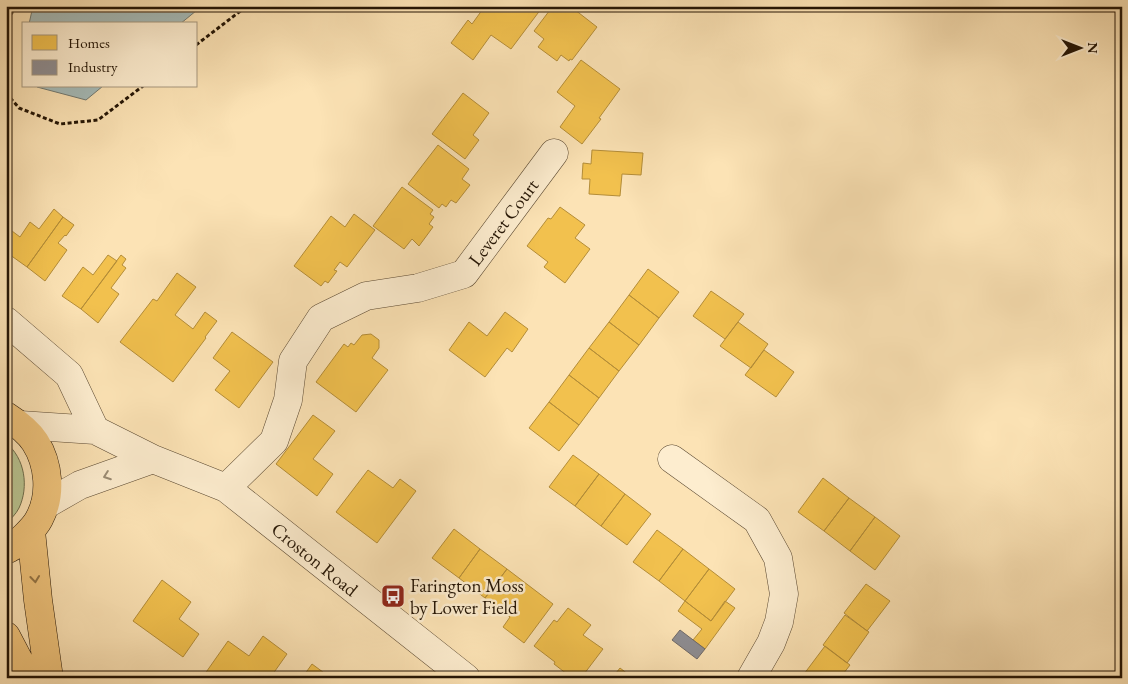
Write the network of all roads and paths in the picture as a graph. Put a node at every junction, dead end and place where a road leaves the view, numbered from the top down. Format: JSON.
{"nodes":[{"id":1,"x":15,"y":6,"type":"edge"},
{"id":2,"x":247,"y":6,"type":"edge"},
{"id":3,"x":6,"y":26,"type":"edge"},
{"id":4,"x":198,"y":43,"type":"edge"},
{"id":5,"x":139,"y":88,"type":"edge"},
{"id":6,"x":6,"y":93,"type":"edge"},
{"id":7,"x":554,"y":153,"type":"dead end"},
{"id":8,"x":6,"y":321,"type":"edge"},
{"id":9,"x":13,"y":421,"type":"edge"},
{"id":10,"x":96,"y":430,"type":"junction"},
{"id":11,"x":153,"y":459,"type":"junction"},
{"id":12,"x":672,"y":459,"type":"dead end"},
{"id":13,"x":226,"y":488,"type":"junction"},
{"id":14,"x":44,"y":505,"type":"junction"},
{"id":15,"x":30,"y":531,"type":"junction"},
{"id":16,"x":6,"y":550,"type":"edge"},
{"id":17,"x":6,"y":636,"type":"edge"},
{"id":18,"x":28,"y":678,"type":"edge"},
{"id":19,"x":50,"y":678,"type":"edge"},
{"id":20,"x":466,"y":678,"type":"edge"},
{"id":21,"x":751,"y":678,"type":"edge"}],
"edges":[{"from":1,"to":3,"type":"path"},
{"from":2,"to":4,"type":"path"},
{"from":5,"to":6,"type":"path"},
{"from":7,"to":13,"type":"street","name":"Leveret Court"},
{"from":8,"to":10,"type":"street"},
{"from":9,"to":10,"type":"street","name":"Croston Road"},
{"from":9,"to":14,"type":"highway"},
{"from":10,"to":11,"type":"street","name":"Croston Road"},
{"from":11,"to":13,"type":"street","name":"Croston Road"},
{"from":11,"to":14,"type":"street","one_way":true},
{"from":12,"to":21,"type":"street"},
{"from":13,"to":20,"type":"street","name":"Croston Road"},
{"from":14,"to":15,"type":"highway"},
{"from":15,"to":16,"type":"highway"},
{"from":15,"to":19,"type":"highway","one_way":true},
{"from":17,"to":18,"type":"highway"}]}
